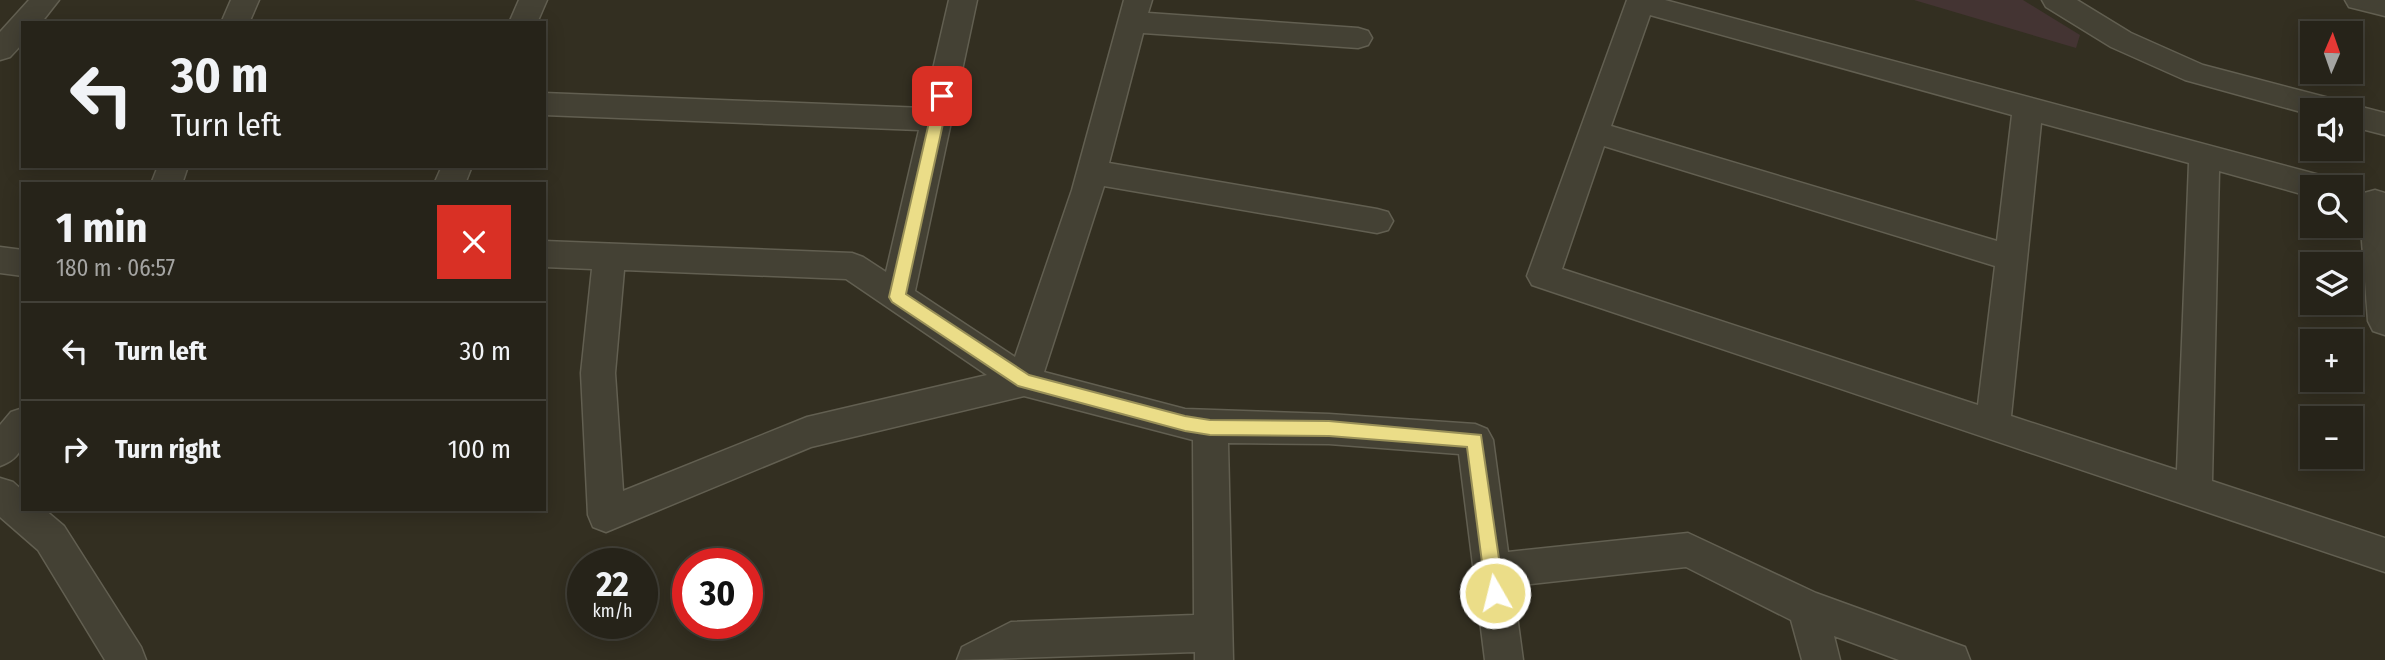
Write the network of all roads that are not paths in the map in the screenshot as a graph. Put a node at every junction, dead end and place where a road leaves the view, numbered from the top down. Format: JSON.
{"nodes":[{"id":1,"x":45,"y":0,"type":"edge"},
{"id":2,"x":245,"y":0,"type":"edge"},
{"id":3,"x":533,"y":0,"type":"edge"},
{"id":4,"x":963,"y":0,"type":"edge"},
{"id":5,"x":2056,"y":0,"type":"edge"},
{"id":6,"x":2359,"y":0,"type":"edge"},
{"id":7,"x":1641,"y":1,"type":"edge"},
{"id":8,"x":2385,"y":6,"type":"edge"},
{"id":9,"x":1134,"y":11,"type":"edge"},
{"id":10,"x":27,"y":21,"type":"edge"},
{"id":11,"x":236,"y":21,"type":"edge"},
{"id":12,"x":524,"y":21,"type":"edge"},
{"id":13,"x":21,"y":27,"type":"edge"},
{"id":14,"x":1358,"y":38,"type":"dead end"},
{"id":15,"x":0,"y":50,"type":"edge"},
{"id":16,"x":2300,"y":101,"type":"edge"},
{"id":17,"x":546,"y":104,"type":"edge"},
{"id":18,"x":2028,"y":108,"type":"junction"},
{"id":19,"x":2363,"y":118,"type":"edge"},
{"id":20,"x":937,"y":120,"type":"junction"},
{"id":21,"x":2385,"y":124,"type":"edge"},
{"id":22,"x":1594,"y":132,"type":"junction"},
{"id":23,"x":2204,"y":156,"type":"junction"},
{"id":24,"x":1093,"y":172,"type":"junction"},
{"id":25,"x":2300,"y":182,"type":"edge"},
{"id":26,"x":2370,"y":201,"type":"edge"},
{"id":27,"x":1377,"y":221,"type":"dead end"},
{"id":28,"x":546,"y":254,"type":"edge"},
{"id":29,"x":609,"y":257,"type":"junction"},
{"id":30,"x":2012,"y":258,"type":"junction"},
{"id":31,"x":0,"y":260,"type":"edge"},
{"id":32,"x":21,"y":263,"type":"edge"},
{"id":33,"x":897,"y":297,"type":"junction"},
{"id":34,"x":2385,"y":321,"type":"edge"},
{"id":35,"x":1024,"y":381,"type":"junction"},
{"id":36,"x":21,"y":425,"type":"edge"},
{"id":37,"x":1993,"y":425,"type":"junction"},
{"id":38,"x":1210,"y":428,"type":"junction"},
{"id":39,"x":0,"y":450,"type":"edge"},
{"id":40,"x":2193,"y":491,"type":"junction"},
{"id":41,"x":0,"y":494,"type":"edge"},
{"id":42,"x":2385,"y":555,"type":"edge"},
{"id":43,"x":1492,"y":571,"type":"junction"},
{"id":44,"x":1807,"y":608,"type":"junction"},
{"id":45,"x":1214,"y":647,"type":"edge"},
{"id":46,"x":127,"y":660,"type":"edge"},
{"id":47,"x":976,"y":660,"type":"edge"},
{"id":48,"x":1504,"y":660,"type":"edge"},
{"id":49,"x":1821,"y":660,"type":"edge"},
{"id":50,"x":1951,"y":660,"type":"edge"}],
"edges":[{"from":1,"to":10,"type":"street"},
{"from":2,"to":11,"type":"street"},
{"from":3,"to":12,"type":"street"},
{"from":4,"to":20,"type":"street"},
{"from":5,"to":16,"type":"street"},
{"from":6,"to":8,"type":"street"},
{"from":7,"to":18,"type":"street"},
{"from":7,"to":22,"type":"street"},
{"from":9,"to":14,"type":"street"},
{"from":9,"to":24,"type":"street"},
{"from":13,"to":15,"type":"street"},
{"from":17,"to":20,"type":"street"},
{"from":18,"to":23,"type":"street"},
{"from":18,"to":30,"type":"street"},
{"from":19,"to":21,"type":"street"},
{"from":20,"to":33,"type":"street"},
{"from":22,"to":30,"type":"street"},
{"from":22,"to":37,"type":"street"},
{"from":23,"to":25,"type":"street"},
{"from":23,"to":40,"type":"street"},
{"from":24,"to":27,"type":"street"},
{"from":24,"to":35,"type":"street"},
{"from":26,"to":34,"type":"street"},
{"from":28,"to":29,"type":"street"},
{"from":29,"to":33,"type":"street"},
{"from":29,"to":35,"type":"street"},
{"from":30,"to":37,"type":"street"},
{"from":31,"to":32,"type":"street"},
{"from":33,"to":35,"type":"street"},
{"from":35,"to":38,"type":"street"},
{"from":36,"to":39,"type":"street"},
{"from":37,"to":40,"type":"street"},
{"from":38,"to":43,"type":"street"},
{"from":38,"to":45,"type":"street"},
{"from":40,"to":42,"type":"street"},
{"from":41,"to":46,"type":"street"},
{"from":43,"to":44,"type":"street"},
{"from":43,"to":48,"type":"street"},
{"from":44,"to":49,"type":"street"},
{"from":44,"to":50,"type":"street"},
{"from":45,"to":47,"type":"street"}]}
